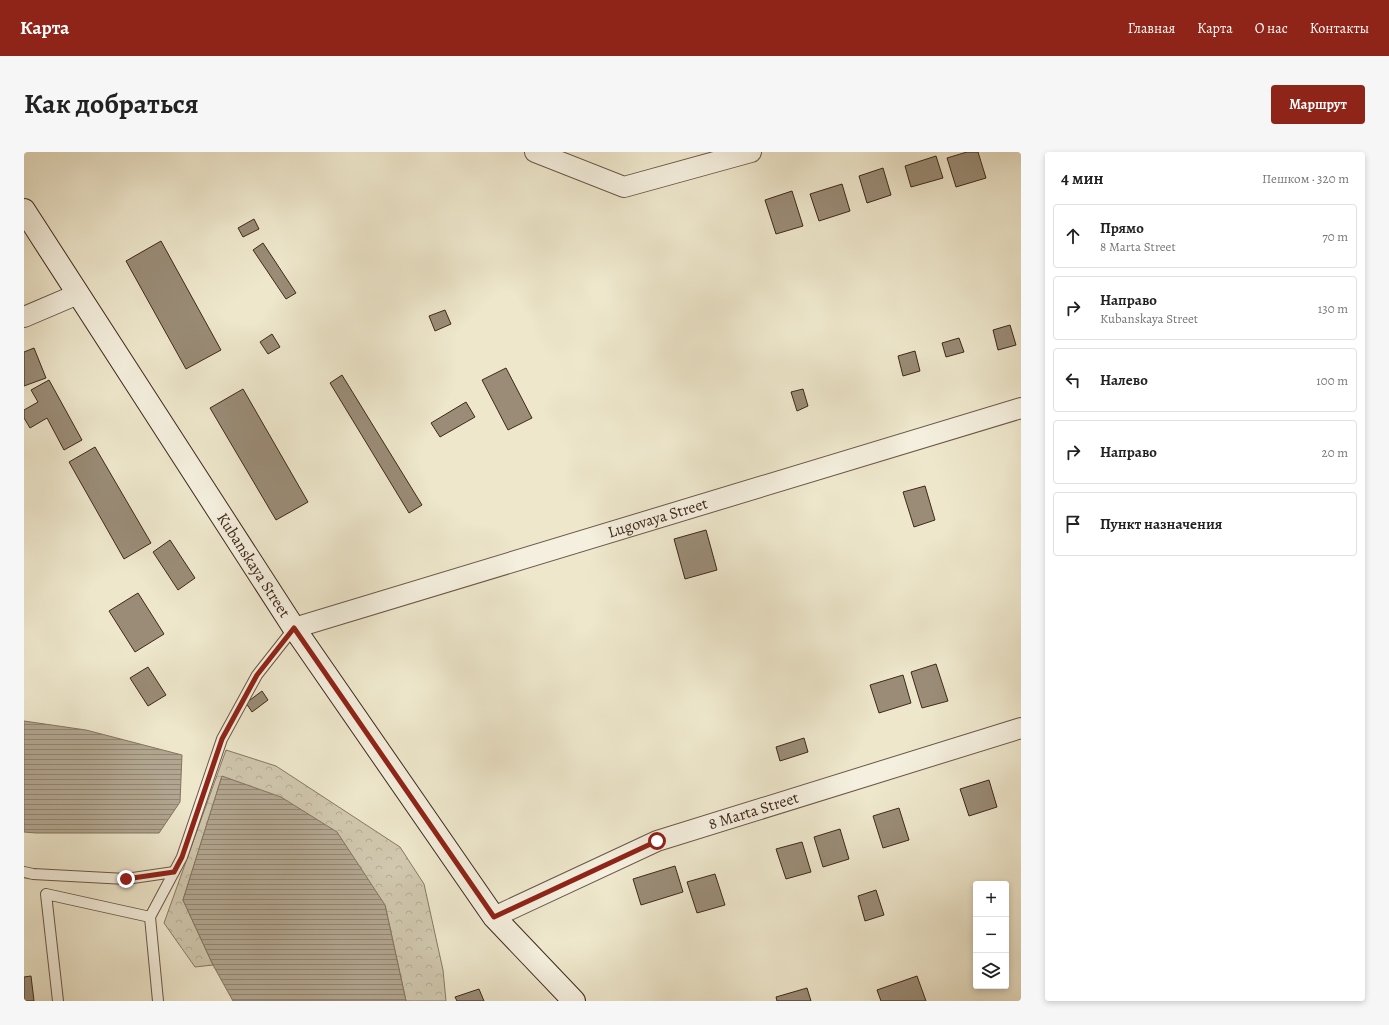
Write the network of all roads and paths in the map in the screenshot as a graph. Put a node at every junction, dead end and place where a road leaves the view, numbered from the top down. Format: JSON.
{"nodes":[{"id":1,"x":535,"y":152,"type":"edge"},
{"id":2,"x":751,"y":152,"type":"edge"},
{"id":3,"x":24,"y":210,"type":"edge"},
{"id":4,"x":78,"y":294,"type":"junction"},
{"id":5,"x":24,"y":317,"type":"edge"},
{"id":6,"x":1021,"y":408,"type":"edge"},
{"id":7,"x":294,"y":628,"type":"junction"},
{"id":8,"x":1021,"y":728,"type":"edge"},
{"id":9,"x":24,"y":872,"type":"edge"},
{"id":10,"x":174,"y":872,"type":"junction"},
{"id":11,"x":150,"y":917,"type":"junction"},
{"id":12,"x":494,"y":917,"type":"junction"},
{"id":13,"x":58,"y":1001,"type":"edge"},
{"id":14,"x":158,"y":1001,"type":"edge"},
{"id":15,"x":574,"y":1001,"type":"edge"}],
"edges":[{"from":1,"to":2,"type":"street"},
{"from":3,"to":4,"type":"main road","name":"Kubanskaya Street"},
{"from":4,"to":5,"type":"street"},
{"from":4,"to":7,"type":"main road","name":"Kubanskaya Street"},
{"from":6,"to":7,"type":"street","name":"Lugovaya Street"},
{"from":7,"to":10,"type":"lane"},
{"from":7,"to":12,"type":"main road","name":"Kubanskaya Street"},
{"from":8,"to":12,"type":"street","name":"8 Marta Street"},
{"from":9,"to":10,"type":"lane"},
{"from":10,"to":11,"type":"lane"},
{"from":11,"to":13,"type":"lane"},
{"from":11,"to":14,"type":"lane"},
{"from":12,"to":15,"type":"main road","name":"Kubanskaya Street"}]}
